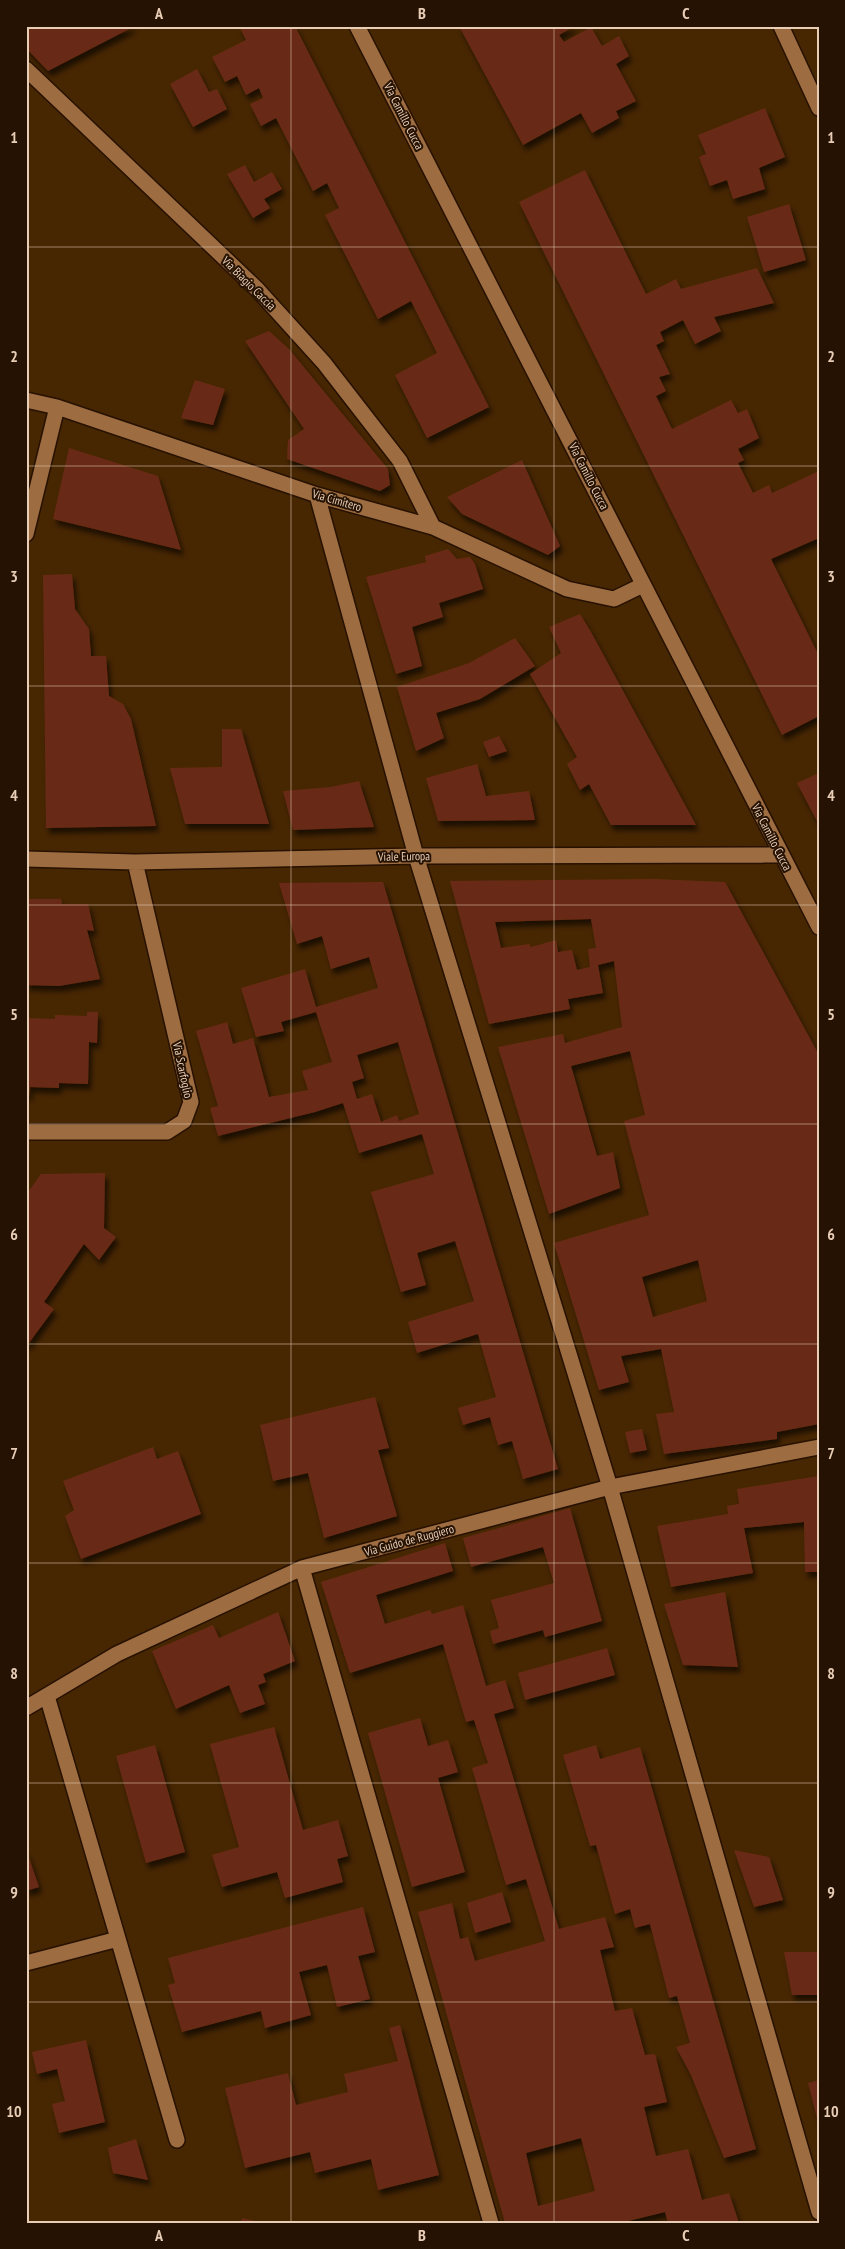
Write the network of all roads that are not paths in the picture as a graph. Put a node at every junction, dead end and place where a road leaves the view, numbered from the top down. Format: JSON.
{"nodes":[{"id":1,"x":357,"y":26,"type":"edge"},
{"id":2,"x":781,"y":26,"type":"edge"},
{"id":3,"x":26,"y":69,"type":"edge"},
{"id":4,"x":819,"y":108,"type":"edge"},
{"id":5,"x":26,"y":400,"type":"edge"},
{"id":6,"x":57,"y":407,"type":"junction"},
{"id":7,"x":317,"y":495,"type":"junction"},
{"id":8,"x":433,"y":527,"type":"junction"},
{"id":9,"x":26,"y":534,"type":"edge"},
{"id":10,"x":643,"y":585,"type":"junction"},
{"id":11,"x":781,"y":855,"type":"junction"},
{"id":12,"x":416,"y":856,"type":"junction"},
{"id":13,"x":26,"y":859,"type":"edge"},
{"id":14,"x":134,"y":862,"type":"junction"},
{"id":15,"x":819,"y":927,"type":"edge"},
{"id":16,"x":26,"y":1132,"type":"edge"},
{"id":17,"x":819,"y":1447,"type":"edge"},
{"id":18,"x":610,"y":1487,"type":"junction"},
{"id":19,"x":302,"y":1568,"type":"junction"},
{"id":20,"x":48,"y":1696,"type":"junction"},
{"id":21,"x":26,"y":1708,"type":"edge"},
{"id":22,"x":118,"y":1939,"type":"junction"},
{"id":23,"x":26,"y":1962,"type":"edge"},
{"id":24,"x":177,"y":2140,"type":"dead end"},
{"id":25,"x":819,"y":2212,"type":"edge"},
{"id":26,"x":492,"y":2223,"type":"edge"}],
"edges":[{"from":1,"to":10,"type":"street","name":"Via Camillo Cucca"},
{"from":2,"to":4,"type":"street"},
{"from":3,"to":8,"type":"street","name":"Via Biagio Caccia"},
{"from":5,"to":6,"type":"street","name":"Via Cimitero"},
{"from":6,"to":7,"type":"street","name":"Via Cimitero"},
{"from":6,"to":9,"type":"street"},
{"from":7,"to":8,"type":"street","name":"Via Cimitero"},
{"from":7,"to":12,"type":"street"},
{"from":8,"to":10,"type":"street","name":"Via Cimitero"},
{"from":10,"to":11,"type":"street","name":"Via Camillo Cucca"},
{"from":11,"to":12,"type":"street","name":"Viale Europa"},
{"from":11,"to":15,"type":"street","name":"Via Camillo Cucca"},
{"from":12,"to":14,"type":"street","name":"Viale Europa"},
{"from":12,"to":18,"type":"street"},
{"from":13,"to":14,"type":"street","name":"Viale Europa"},
{"from":14,"to":16,"type":"street","name":"Via Scarfoglio"},
{"from":17,"to":18,"type":"street","name":"Via Guido de Ruggiero"},
{"from":18,"to":19,"type":"street","name":"Via Guido de Ruggiero"},
{"from":18,"to":25,"type":"street"},
{"from":19,"to":20,"type":"street","name":"Via Guido de Ruggiero"},
{"from":19,"to":26,"type":"street"},
{"from":20,"to":21,"type":"street","name":"Via Guido de Ruggiero"},
{"from":20,"to":22,"type":"street"},
{"from":22,"to":23,"type":"street"},
{"from":22,"to":24,"type":"street"}]}
